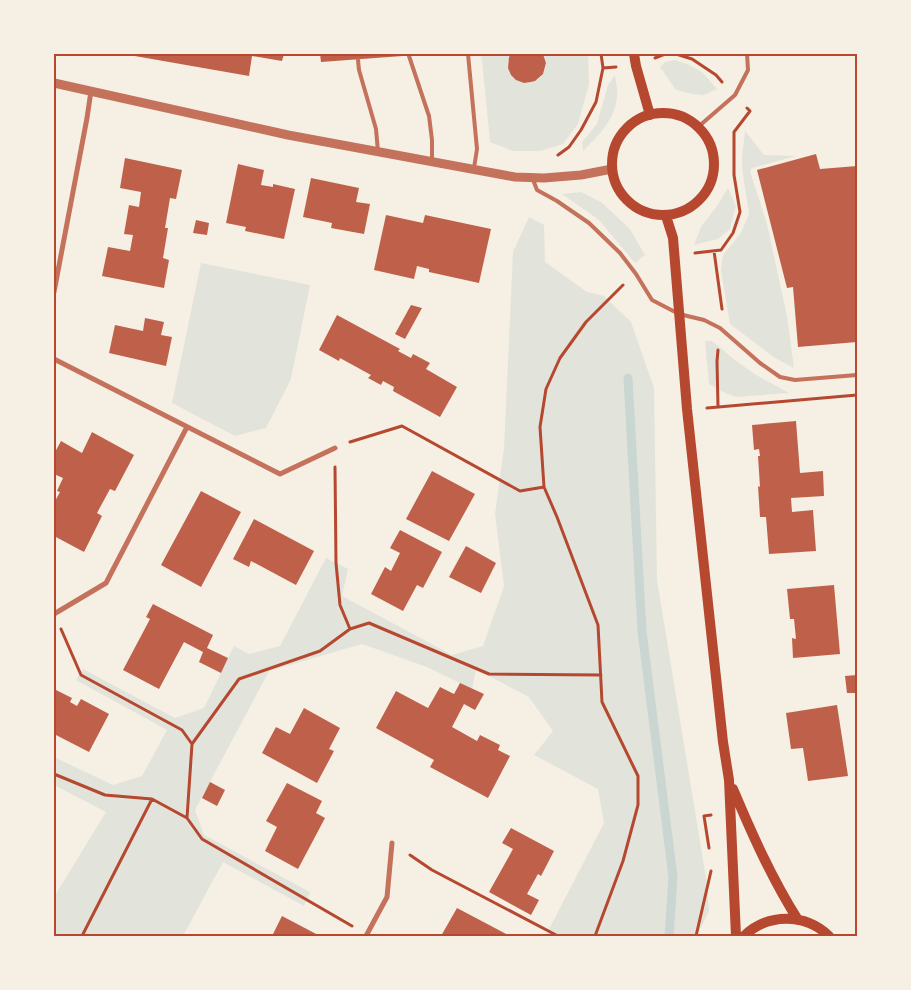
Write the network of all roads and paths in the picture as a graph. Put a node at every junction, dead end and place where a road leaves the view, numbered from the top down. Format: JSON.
{"nodes":[{"id":1,"x":468,"y":54,"type":"edge"},
{"id":2,"x":634,"y":54,"type":"edge"},
{"id":3,"x":676,"y":54,"type":"edge"},
{"id":4,"x":747,"y":54,"type":"edge"},
{"id":5,"x":409,"y":56,"type":"dead end"},
{"id":6,"x":358,"y":60,"type":"dead end"},
{"id":7,"x":603,"y":68,"type":"dead end"},
{"id":8,"x":54,"y":83,"type":"edge"},
{"id":9,"x":91,"y":91,"type":"junction"},
{"id":10,"x":735,"y":95,"type":"junction"},
{"id":11,"x":650,"y":115,"type":"junction"},
{"id":12,"x":698,"y":127,"type":"junction"},
{"id":13,"x":378,"y":152,"type":"junction"},
{"id":14,"x":556,"y":157,"type":"dead end"},
{"id":15,"x":432,"y":162,"type":"junction"},
{"id":16,"x":474,"y":169,"type":"junction"},
{"id":17,"x":612,"y":169,"type":"junction"},
{"id":18,"x":532,"y":177,"type":"junction"},
{"id":19,"x":666,"y":216,"type":"junction"},
{"id":20,"x":675,"y":255,"type":"junction"},
{"id":21,"x":636,"y":274,"type":"junction"},
{"id":22,"x":54,"y":292,"type":"edge"},
{"id":23,"x":679,"y":314,"type":"junction"},
{"id":24,"x":54,"y":359,"type":"edge"},
{"id":25,"x":857,"y":375,"type":"edge"},
{"id":26,"x":857,"y":396,"type":"edge"},
{"id":27,"x":686,"y":409,"type":"junction"},
{"id":28,"x":187,"y":427,"type":"junction"},
{"id":29,"x":334,"y":448,"type":"junction"},
{"id":30,"x":544,"y":487,"type":"junction"},
{"id":31,"x":54,"y":614,"type":"edge"},
{"id":32,"x":350,"y":629,"type":"junction"},
{"id":33,"x":601,"y":676,"type":"junction"},
{"id":34,"x":192,"y":744,"type":"junction"},
{"id":35,"x":54,"y":774,"type":"edge"},
{"id":36,"x":729,"y":780,"type":"junction"},
{"id":37,"x":152,"y":799,"type":"junction"},
{"id":38,"x":187,"y":818,"type":"junction"},
{"id":39,"x":392,"y":843,"type":"joint"},
{"id":40,"x":798,"y":920,"type":"junction"},
{"id":41,"x":367,"y":935,"type":"edge"},
{"id":42,"x":82,"y":936,"type":"edge"},
{"id":43,"x":558,"y":936,"type":"edge"},
{"id":44,"x":595,"y":936,"type":"edge"},
{"id":45,"x":736,"y":936,"type":"edge"},
{"id":46,"x":744,"y":936,"type":"edge"},
{"id":47,"x":829,"y":936,"type":"edge"}],
"edges":[{"from":1,"to":16,"type":"lane"},
{"from":2,"to":11,"type":"main road"},
{"from":3,"to":10,"type":"path"},
{"from":4,"to":10,"type":"lane"},
{"from":5,"to":15,"type":"lane"},
{"from":6,"to":13,"type":"lane"},
{"from":7,"to":14,"type":"path"},
{"from":8,"to":9,"type":"street"},
{"from":9,"to":13,"type":"street"},
{"from":9,"to":22,"type":"street"},
{"from":10,"to":12,"type":"lane"},
{"from":10,"to":20,"type":"path"},
{"from":11,"to":12,"type":"main road"},
{"from":11,"to":17,"type":"main road"},
{"from":12,"to":19,"type":"main road"},
{"from":13,"to":15,"type":"street"},
{"from":15,"to":16,"type":"street"},
{"from":16,"to":18,"type":"street"},
{"from":17,"to":18,"type":"street"},
{"from":17,"to":19,"type":"main road"},
{"from":18,"to":21,"type":"lane"},
{"from":19,"to":20,"type":"main road"},
{"from":20,"to":23,"type":"main road"},
{"from":21,"to":23,"type":"lane"},
{"from":21,"to":30,"type":"path"},
{"from":23,"to":25,"type":"lane"},
{"from":23,"to":27,"type":"main road"},
{"from":24,"to":28,"type":"street"},
{"from":26,"to":27,"type":"path"},
{"from":27,"to":36,"type":"main road"},
{"from":28,"to":29,"type":"street"},
{"from":28,"to":31,"type":"street"},
{"from":29,"to":30,"type":"path"},
{"from":29,"to":32,"type":"path"},
{"from":30,"to":33,"type":"path"},
{"from":31,"to":34,"type":"path"},
{"from":32,"to":33,"type":"path"},
{"from":32,"to":34,"type":"path"},
{"from":33,"to":44,"type":"path"},
{"from":34,"to":38,"type":"path"},
{"from":35,"to":37,"type":"path"},
{"from":36,"to":40,"type":"main road"},
{"from":36,"to":45,"type":"main road"},
{"from":37,"to":38,"type":"path"},
{"from":37,"to":42,"type":"path"},
{"from":38,"to":41,"type":"path"},
{"from":39,"to":41,"type":"street"},
{"from":39,"to":43,"type":"path"},
{"from":40,"to":46,"type":"main road"},
{"from":40,"to":47,"type":"main road"}]}
